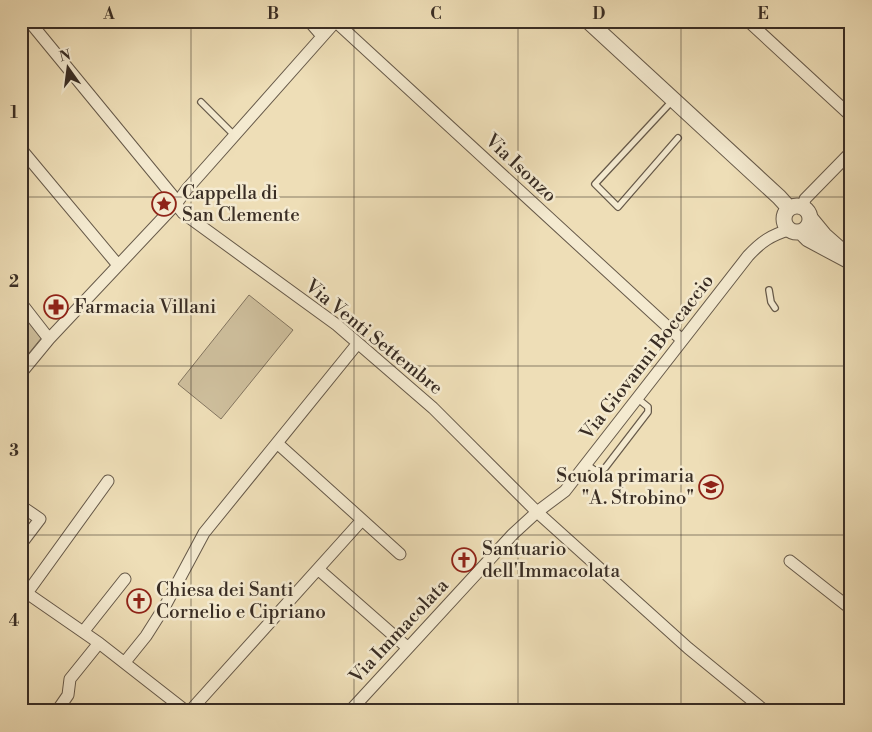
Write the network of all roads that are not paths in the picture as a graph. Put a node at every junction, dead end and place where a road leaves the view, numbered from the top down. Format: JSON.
{"nodes":[{"id":1,"x":29,"y":21,"type":"edge"},
{"id":2,"x":310,"y":21,"type":"edge"},
{"id":3,"x":336,"y":21,"type":"edge"},
{"id":4,"x":588,"y":21,"type":"edge"},
{"id":5,"x":748,"y":21,"type":"edge"},
{"id":6,"x":322,"y":36,"type":"junction"},
{"id":7,"x":673,"y":100,"type":"junction"},
{"id":8,"x":201,"y":102,"type":"dead end"},
{"id":9,"x":851,"y":116,"type":"edge"},
{"id":10,"x":235,"y":136,"type":"junction"},
{"id":11,"x":678,"y":138,"type":"dead end"},
{"id":12,"x":21,"y":149,"type":"edge"},
{"id":13,"x":851,"y":152,"type":"edge"},
{"id":14,"x":176,"y":204,"type":"junction"},
{"id":15,"x":801,"y":211,"type":"junction"},
{"id":16,"x":795,"y":231,"type":"junction"},
{"id":17,"x":851,"y":261,"type":"edge"},
{"id":18,"x":118,"y":265,"type":"junction"},
{"id":19,"x":769,"y":290,"type":"dead end"},
{"id":20,"x":21,"y":303,"type":"edge"},
{"id":21,"x":775,"y":308,"type":"dead end"},
{"id":22,"x":49,"y":339,"type":"junction"},
{"id":23,"x":682,"y":340,"type":"junction"},
{"id":24,"x":358,"y":344,"type":"junction"},
{"id":25,"x":21,"y":374,"type":"edge"},
{"id":26,"x":637,"y":398,"type":"junction"},
{"id":27,"x":276,"y":443,"type":"junction"},
{"id":28,"x":586,"y":464,"type":"junction"},
{"id":29,"x":108,"y":481,"type":"dead end"},
{"id":30,"x":21,"y":506,"type":"edge"},
{"id":31,"x":537,"y":512,"type":"junction"},
{"id":32,"x":362,"y":520,"type":"junction"},
{"id":33,"x":21,"y":544,"type":"edge"},
{"id":34,"x":400,"y":554,"type":"dead end"},
{"id":35,"x":790,"y":561,"type":"dead end"},
{"id":36,"x":318,"y":569,"type":"junction"},
{"id":37,"x":125,"y":579,"type":"dead end"},
{"id":38,"x":24,"y":591,"type":"edge"},
{"id":39,"x":851,"y":609,"type":"edge"},
{"id":40,"x":84,"y":632,"type":"junction"},
{"id":41,"x":99,"y":643,"type":"junction"},
{"id":42,"x":408,"y":648,"type":"junction"},
{"id":43,"x":125,"y":662,"type":"junction"},
{"id":44,"x":56,"y":711,"type":"edge"},
{"id":45,"x":188,"y":711,"type":"edge"},
{"id":46,"x":350,"y":711,"type":"edge"},
{"id":47,"x":765,"y":711,"type":"edge"}],
"edges":[{"from":1,"to":14,"type":"street","name":"Via Venti Settembre"},
{"from":2,"to":6,"type":"street"},
{"from":3,"to":6,"type":"street"},
{"from":3,"to":23,"type":"street","name":"Via Isonzo"},
{"from":4,"to":7,"type":"street"},
{"from":5,"to":9,"type":"street"},
{"from":6,"to":10,"type":"street"},
{"from":7,"to":11,"type":"lane"},
{"from":7,"to":15,"type":"street"},
{"from":8,"to":10,"type":"lane"},
{"from":10,"to":14,"type":"street"},
{"from":12,"to":18,"type":"street"},
{"from":13,"to":15,"type":"street"},
{"from":14,"to":18,"type":"street"},
{"from":14,"to":24,"type":"street","name":"Via Venti Settembre"},
{"from":15,"to":16,"type":"street"},
{"from":15,"to":16,"type":"street"},
{"from":15,"to":17,"type":"street"},
{"from":16,"to":17,"type":"street"},
{"from":16,"to":23,"type":"street","name":"Via Giovanni Boccaccio"},
{"from":18,"to":22,"type":"street"},
{"from":19,"to":21,"type":"lane"},
{"from":20,"to":22,"type":"street"},
{"from":22,"to":25,"type":"street"},
{"from":23,"to":26,"type":"street","name":"Via Giovanni Boccaccio"},
{"from":24,"to":27,"type":"street"},
{"from":24,"to":31,"type":"street","name":"Via Venti Settembre"},
{"from":26,"to":28,"type":"street","name":"Via Giovanni Boccaccio"},
{"from":26,"to":28,"type":"lane"},
{"from":27,"to":32,"type":"street"},
{"from":27,"to":43,"type":"street"},
{"from":28,"to":31,"type":"street","name":"Via Giovanni Boccaccio"},
{"from":29,"to":38,"type":"street"},
{"from":30,"to":33,"type":"street"},
{"from":31,"to":42,"type":"street","name":"Via Immacolata"},
{"from":31,"to":47,"type":"street","name":"Via Venti Settembre"},
{"from":32,"to":34,"type":"street"},
{"from":32,"to":36,"type":"street"},
{"from":35,"to":39,"type":"street"},
{"from":36,"to":42,"type":"street"},
{"from":36,"to":45,"type":"street"},
{"from":37,"to":40,"type":"street"},
{"from":38,"to":40,"type":"street"},
{"from":40,"to":41,"type":"street"},
{"from":41,"to":43,"type":"street"},
{"from":41,"to":44,"type":"street"},
{"from":42,"to":46,"type":"street","name":"Via Immacolata"},
{"from":43,"to":45,"type":"street"}]}
